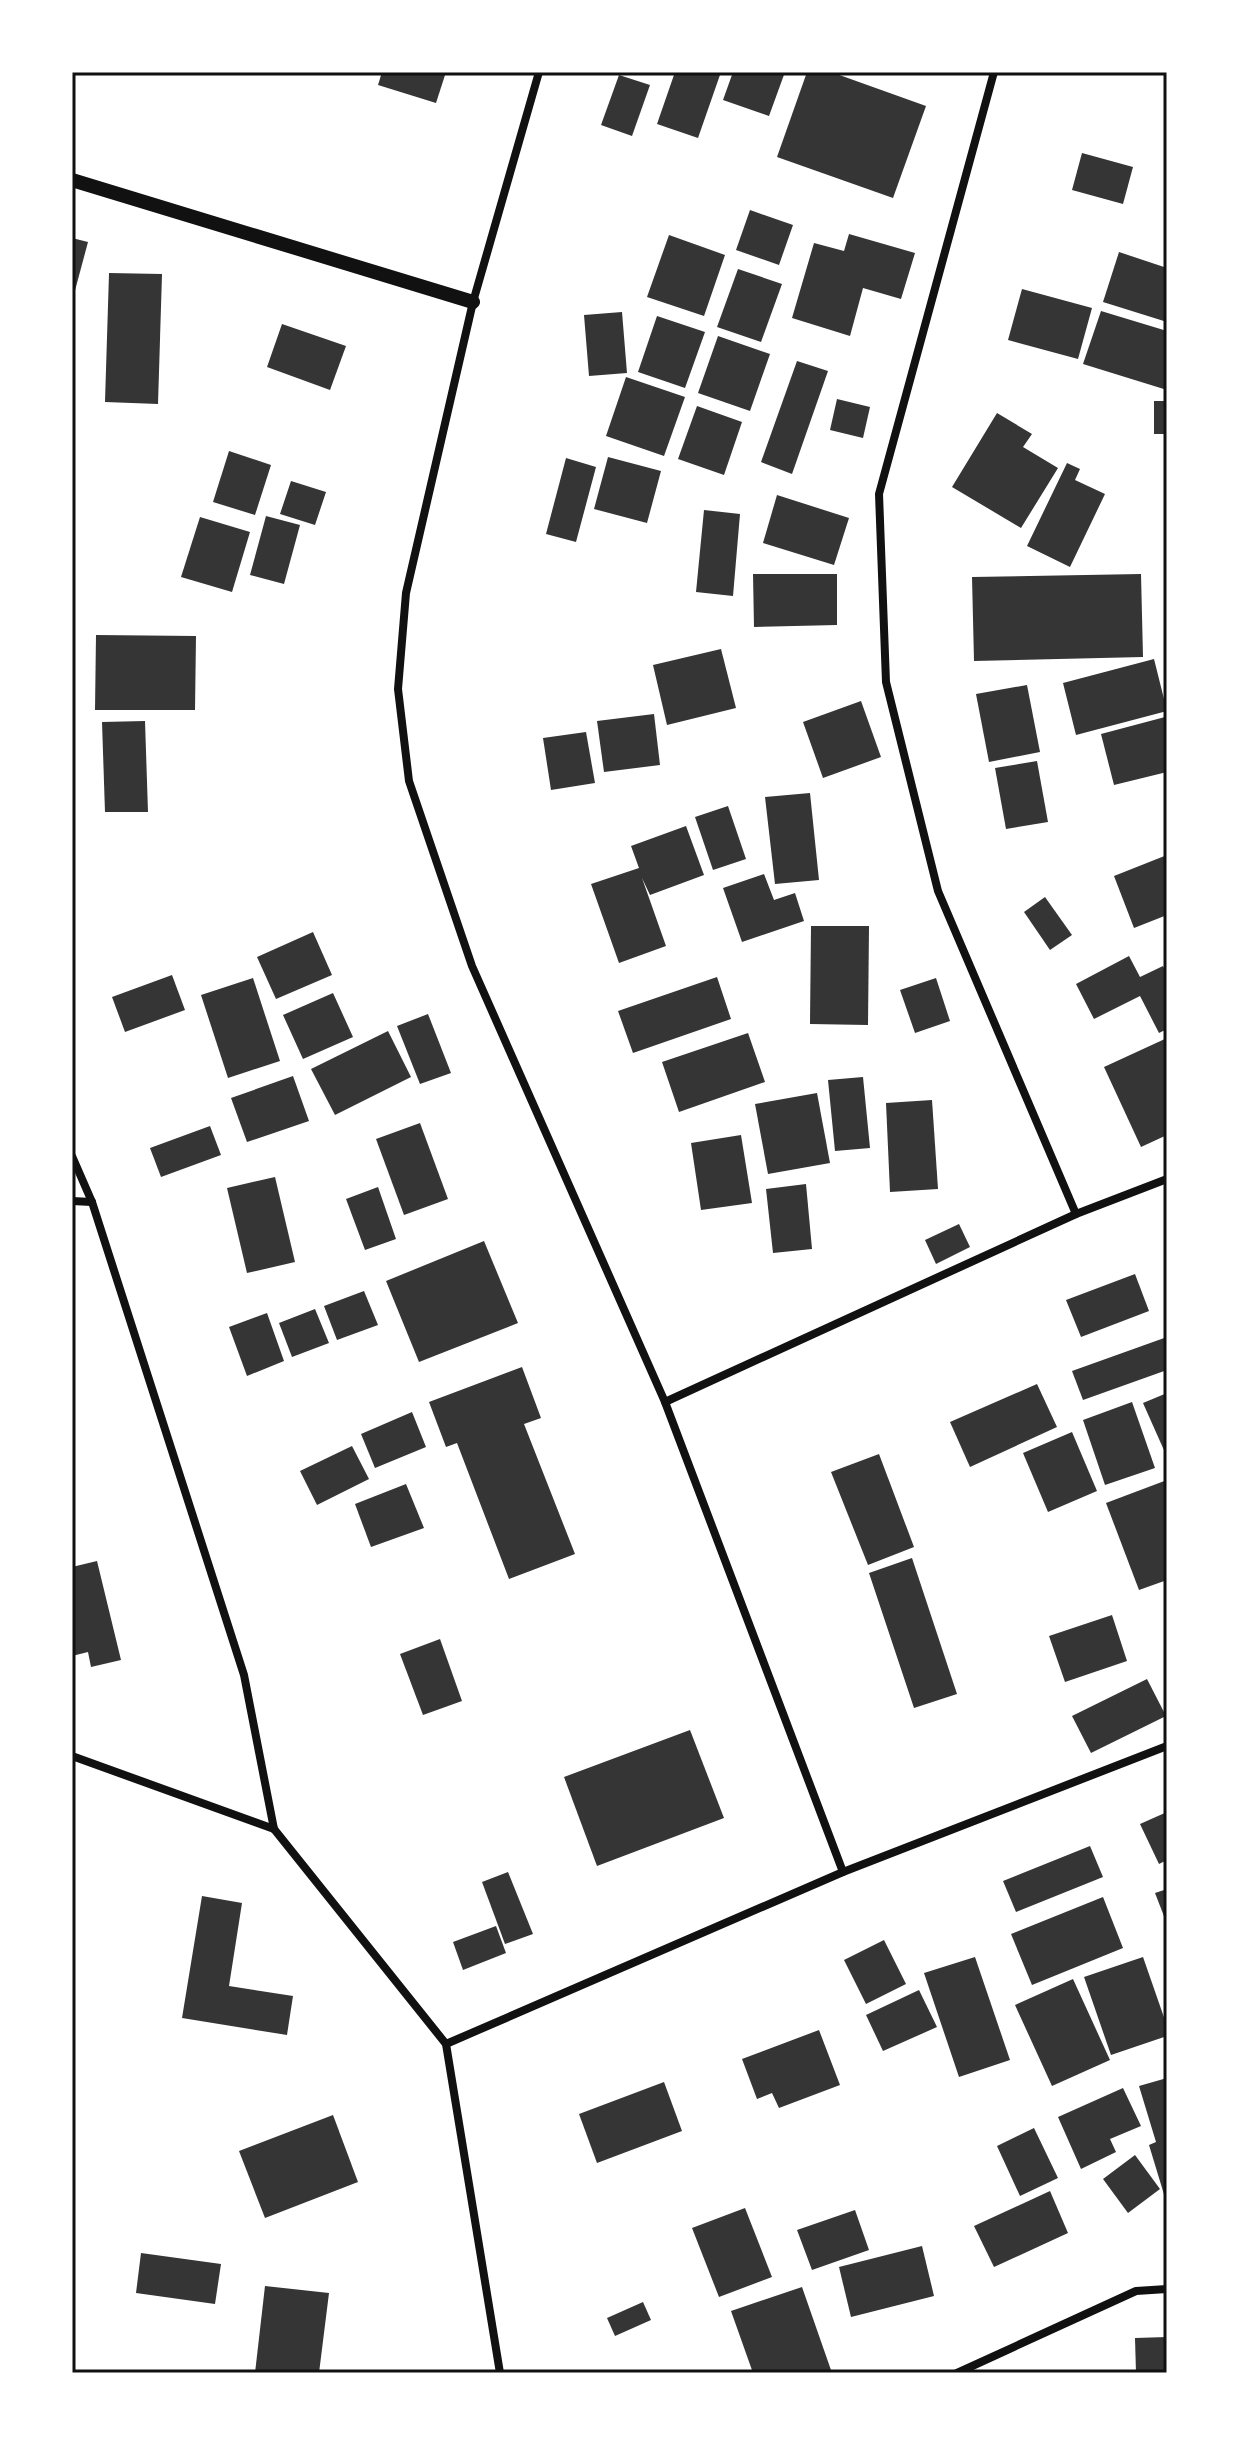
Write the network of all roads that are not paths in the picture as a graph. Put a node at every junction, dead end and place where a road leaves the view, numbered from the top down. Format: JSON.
{"nodes":[{"id":1,"x":539,"y":72,"type":"edge"},
{"id":2,"x":994,"y":72,"type":"edge"},
{"id":3,"x":72,"y":180,"type":"edge"},
{"id":4,"x":473,"y":302,"type":"junction"},
{"id":5,"x":72,"y":1156,"type":"edge"},
{"id":6,"x":1167,"y":1179,"type":"edge"},
{"id":7,"x":72,"y":1201,"type":"edge"},
{"id":8,"x":92,"y":1202,"type":"junction"},
{"id":9,"x":1076,"y":1214,"type":"junction"},
{"id":10,"x":665,"y":1402,"type":"junction"},
{"id":11,"x":1167,"y":1746,"type":"edge"},
{"id":12,"x":72,"y":1756,"type":"edge"},
{"id":13,"x":274,"y":1829,"type":"junction"},
{"id":14,"x":843,"y":1872,"type":"junction"},
{"id":15,"x":446,"y":2044,"type":"junction"},
{"id":16,"x":1167,"y":2289,"type":"edge"},
{"id":17,"x":500,"y":2373,"type":"edge"},
{"id":18,"x":957,"y":2373,"type":"edge"}],
"edges":[{"from":1,"to":4,"type":"street"},
{"from":2,"to":9,"type":"street"},
{"from":3,"to":4,"type":"street"},
{"from":4,"to":10,"type":"street"},
{"from":5,"to":8,"type":"street"},
{"from":6,"to":9,"type":"street"},
{"from":7,"to":8,"type":"street"},
{"from":8,"to":13,"type":"street"},
{"from":9,"to":10,"type":"street"},
{"from":10,"to":14,"type":"street"},
{"from":11,"to":14,"type":"street"},
{"from":12,"to":13,"type":"street"},
{"from":13,"to":15,"type":"street"},
{"from":14,"to":15,"type":"street"},
{"from":15,"to":17,"type":"street"},
{"from":16,"to":18,"type":"street"}]}
